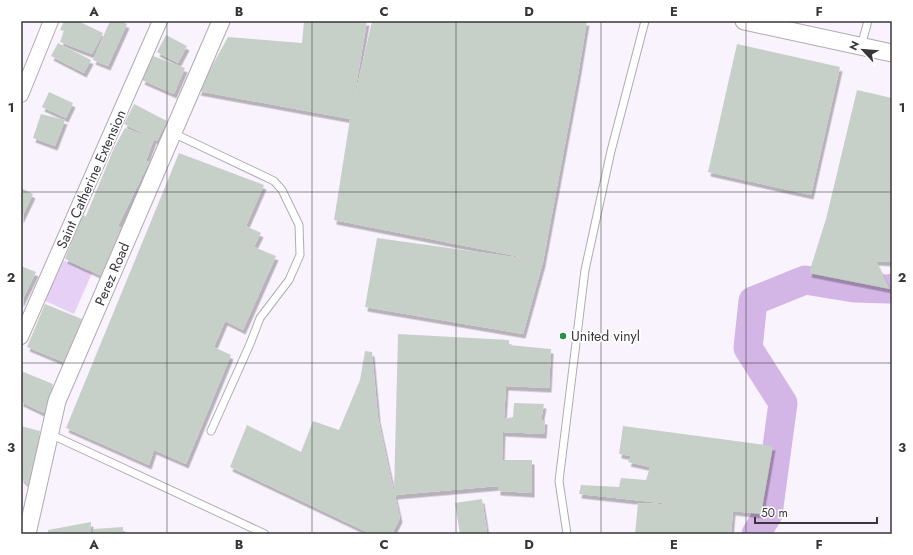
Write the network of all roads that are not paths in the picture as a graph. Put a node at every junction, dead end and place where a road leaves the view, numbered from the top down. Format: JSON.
{"nodes":[{"id":1,"x":52,"y":21,"type":"edge"},
{"id":2,"x":160,"y":21,"type":"edge"},
{"id":3,"x":221,"y":21,"type":"edge"},
{"id":4,"x":645,"y":21,"type":"edge"},
{"id":5,"x":744,"y":21,"type":"edge"},
{"id":6,"x":868,"y":21,"type":"edge"},
{"id":7,"x":861,"y":46,"type":"junction"},
{"id":8,"x":892,"y":53,"type":"edge"},
{"id":9,"x":21,"y":95,"type":"edge"},
{"id":10,"x":173,"y":133,"type":"junction"},
{"id":11,"x":21,"y":337,"type":"edge"},
{"id":12,"x":211,"y":431,"type":"dead end"},
{"id":13,"x":50,"y":434,"type":"junction"},
{"id":14,"x":27,"y":534,"type":"edge"},
{"id":15,"x":265,"y":534,"type":"edge"},
{"id":16,"x":567,"y":534,"type":"edge"}],
"edges":[{"from":1,"to":9,"type":"street"},
{"from":2,"to":11,"type":"street","name":"Saint Catherine Extension"},
{"from":3,"to":10,"type":"street","name":"Perez Road"},
{"from":4,"to":16,"type":"lane"},
{"from":5,"to":7,"type":"street"},
{"from":6,"to":7,"type":"lane"},
{"from":7,"to":8,"type":"street"},
{"from":10,"to":12,"type":"lane"},
{"from":10,"to":13,"type":"street","name":"Perez Road"},
{"from":13,"to":14,"type":"street","name":"Perez Road"},
{"from":13,"to":15,"type":"lane"}]}
